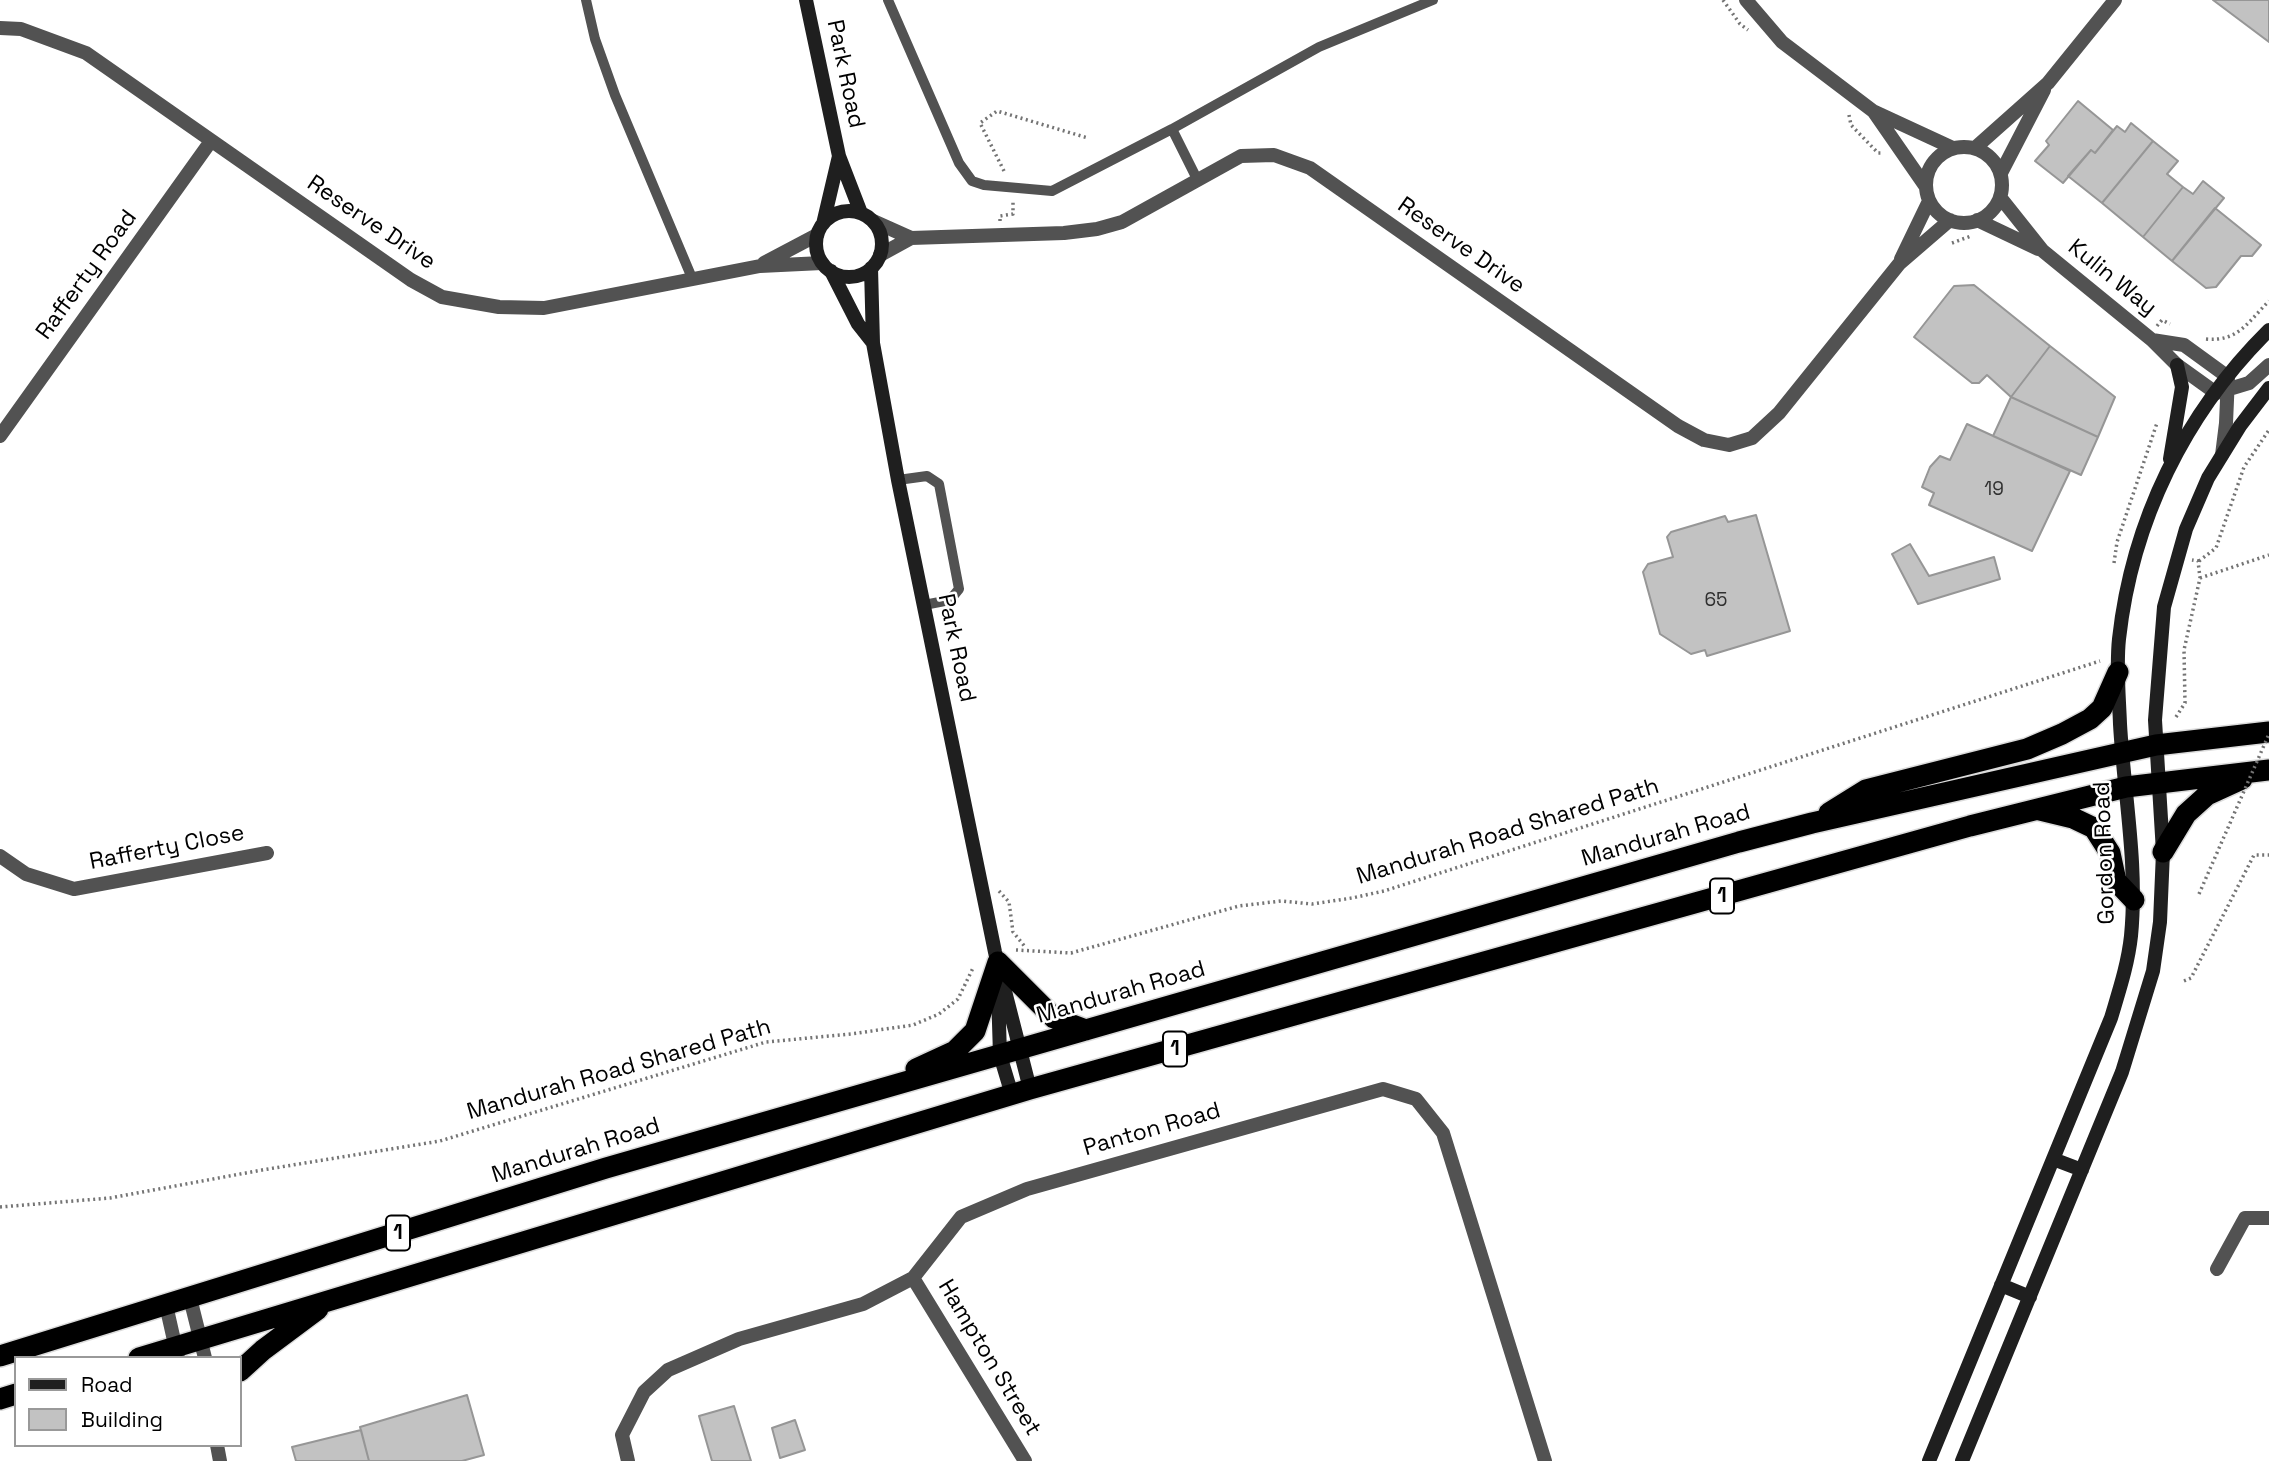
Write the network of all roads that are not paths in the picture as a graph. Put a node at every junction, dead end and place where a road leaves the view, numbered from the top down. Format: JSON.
{"nodes":[{"id":1,"x":586,"y":0,"type":"edge"},
{"id":2,"x":806,"y":0,"type":"edge"},
{"id":3,"x":888,"y":0,"type":"edge"},
{"id":4,"x":1433,"y":0,"type":"edge"},
{"id":5,"x":1746,"y":0,"type":"edge"},
{"id":6,"x":2115,"y":0,"type":"edge"},
{"id":7,"x":0,"y":28,"type":"edge"},
{"id":8,"x":2048,"y":83,"type":"junction"},
{"id":9,"x":1873,"y":111,"type":"junction"},
{"id":10,"x":1172,"y":130,"type":"junction"},
{"id":11,"x":211,"y":141,"type":"junction"},
{"id":12,"x":1953,"y":148,"type":"junction"},
{"id":13,"x":1975,"y":148,"type":"junction"},
{"id":14,"x":839,"y":156,"type":"junction"},
{"id":15,"x":2001,"y":173,"type":"junction"},
{"id":16,"x":1197,"y":179,"type":"junction"},
{"id":17,"x":1928,"y":194,"type":"junction"},
{"id":18,"x":2000,"y":197,"type":"junction"},
{"id":19,"x":867,"y":217,"type":"junction"},
{"id":20,"x":1950,"y":220,"type":"junction"},
{"id":21,"x":1978,"y":227,"type":"junction"},
{"id":22,"x":820,"y":230,"type":"junction"},
{"id":23,"x":911,"y":239,"type":"junction"},
{"id":24,"x":2043,"y":251,"type":"junction"},
{"id":25,"x":880,"y":255,"type":"junction"},
{"id":26,"x":1899,"y":264,"type":"junction"},
{"id":27,"x":760,"y":266,"type":"junction"},
{"id":28,"x":826,"y":267,"type":"junction"},
{"id":29,"x":871,"y":268,"type":"junction"},
{"id":30,"x":692,"y":278,"type":"junction"},
{"id":31,"x":2269,"y":330,"type":"edge"},
{"id":32,"x":2150,"y":338,"type":"junction"},
{"id":33,"x":873,"y":344,"type":"junction"},
{"id":34,"x":2177,"y":365,"type":"junction"},
{"id":35,"x":2269,"y":365,"type":"edge"},
{"id":36,"x":2224,"y":387,"type":"junction"},
{"id":37,"x":2269,"y":388,"type":"edge"},
{"id":38,"x":0,"y":436,"type":"edge"},
{"id":39,"x":2222,"y":455,"type":"junction"},
{"id":40,"x":2170,"y":463,"type":"junction"},
{"id":41,"x":898,"y":480,"type":"junction"},
{"id":42,"x":925,"y":605,"type":"junction"},
{"id":43,"x":2109,"y":666,"type":"junction"},
{"id":44,"x":2269,"y":733,"type":"edge"},
{"id":45,"x":2156,"y":745,"type":"junction"},
{"id":46,"x":2123,"y":752,"type":"junction"},
{"id":47,"x":2266,"y":770,"type":"edge"},
{"id":48,"x":2158,"y":782,"type":"junction"},
{"id":49,"x":2126,"y":787,"type":"junction"},
{"id":50,"x":2036,"y":809,"type":"junction"},
{"id":51,"x":1812,"y":823,"type":"junction"},
{"id":52,"x":2162,"y":852,"type":"junction"},
{"id":53,"x":267,"y":853,"type":"dead end"},
{"id":54,"x":0,"y":856,"type":"edge"},
{"id":55,"x":2134,"y":900,"type":"junction"},
{"id":56,"x":996,"y":957,"type":"junction"},
{"id":57,"x":1086,"y":1030,"type":"junction"},
{"id":58,"x":1010,"y":1053,"type":"junction"},
{"id":59,"x":1021,"y":1092,"type":"junction"},
{"id":60,"x":869,"y":1093,"type":"junction"},
{"id":61,"x":2053,"y":1159,"type":"junction"},
{"id":62,"x":2082,"y":1170,"type":"junction"},
{"id":63,"x":2269,"y":1219,"type":"edge"},
{"id":64,"x":2217,"y":1269,"type":"dead end"},
{"id":65,"x":913,"y":1278,"type":"junction"},
{"id":66,"x":2001,"y":1285,"type":"junction"},
{"id":67,"x":2029,"y":1297,"type":"junction"},
{"id":68,"x":190,"y":1298,"type":"junction"},
{"id":69,"x":331,"y":1300,"type":"junction"},
{"id":70,"x":166,"y":1305,"type":"junction"},
{"id":71,"x":202,"y":1349,"type":"edge"},
{"id":72,"x":176,"y":1352,"type":"edge"},
{"id":73,"x":0,"y":1356,"type":"edge"},
{"id":74,"x":151,"y":1356,"type":"edge"},
{"id":75,"x":242,"y":1369,"type":"edge"},
{"id":76,"x":628,"y":1461,"type":"edge"},
{"id":77,"x":1025,"y":1461,"type":"edge"},
{"id":78,"x":1545,"y":1461,"type":"edge"},
{"id":79,"x":1929,"y":1461,"type":"edge"},
{"id":80,"x":1962,"y":1461,"type":"edge"}],
"edges":[{"from":1,"to":30,"type":"lane"},
{"from":2,"to":14,"type":"main road","name":"Park Road"},
{"from":3,"to":10,"type":"lane"},
{"from":4,"to":10,"type":"lane"},
{"from":5,"to":9,"type":"street"},
{"from":6,"to":8,"type":"street"},
{"from":7,"to":11,"type":"street","name":"Reserve Drive"},
{"from":8,"to":13,"type":"street"},
{"from":8,"to":15,"type":"street"},
{"from":9,"to":12,"type":"street"},
{"from":9,"to":17,"type":"street"},
{"from":10,"to":16,"type":"lane"},
{"from":11,"to":30,"type":"street","name":"Reserve Drive"},
{"from":11,"to":38,"type":"street","name":"Rafferty Road"},
{"from":12,"to":13,"type":"street"},
{"from":12,"to":17,"type":"street"},
{"from":13,"to":15,"type":"street"},
{"from":14,"to":19,"type":"main road","name":"Park Road"},
{"from":14,"to":22,"type":"main road","name":"Park Road"},
{"from":15,"to":18,"type":"street"},
{"from":16,"to":23,"type":"street","name":"Reserve Drive"},
{"from":16,"to":26,"type":"street","name":"Reserve Drive"},
{"from":17,"to":20,"type":"street"},
{"from":17,"to":26,"type":"street","name":"Reserve Drive"},
{"from":18,"to":21,"type":"street"},
{"from":18,"to":24,"type":"street","name":"Kulin Way"},
{"from":19,"to":22,"type":"main road"},
{"from":19,"to":23,"type":"street","name":"Reserve Drive"},
{"from":19,"to":25,"type":"main road"},
{"from":20,"to":21,"type":"street"},
{"from":20,"to":26,"type":"street","name":"Reserve Drive"},
{"from":21,"to":24,"type":"street","name":"Kulin Way"},
{"from":22,"to":27,"type":"street","name":"Reserve Drive"},
{"from":22,"to":28,"type":"main road"},
{"from":23,"to":25,"type":"street","name":"Reserve Drive"},
{"from":24,"to":32,"type":"street","name":"Kulin Way"},
{"from":25,"to":29,"type":"main road"},
{"from":27,"to":28,"type":"street","name":"Reserve Drive"},
{"from":27,"to":30,"type":"street","name":"Reserve Drive"},
{"from":28,"to":29,"type":"main road"},
{"from":28,"to":33,"type":"main road","name":"Park Road"},
{"from":29,"to":33,"type":"main road","name":"Park Road"},
{"from":31,"to":36,"type":"main road","name":"Gordon Road"},
{"from":32,"to":34,"type":"street","name":"Kulin Way"},
{"from":32,"to":36,"type":"street","name":"Kulin Way"},
{"from":33,"to":41,"type":"main road","name":"Park Road"},
{"from":34,"to":36,"type":"street","name":"Kulin Way"},
{"from":34,"to":40,"type":"main road"},
{"from":35,"to":36,"type":"street"},
{"from":36,"to":39,"type":"street"},
{"from":36,"to":40,"type":"main road","name":"Gordon Road"},
{"from":37,"to":39,"type":"main road"},
{"from":39,"to":45,"type":"main road"},
{"from":40,"to":43,"type":"main road","name":"Gordon Road"},
{"from":41,"to":42,"type":"main road","name":"Park Road"},
{"from":41,"to":42,"type":"lane"},
{"from":42,"to":56,"type":"main road","name":"Park Road"},
{"from":43,"to":46,"type":"main road","name":"Gordon Road"},
{"from":43,"to":51,"type":"highway"},
{"from":44,"to":45,"type":"highway","name":"Mandurah Road","number":"1"},
{"from":45,"to":46,"type":"highway","name":"Mandurah Road","number":"1"},
{"from":45,"to":48,"type":"main road"},
{"from":46,"to":49,"type":"main road","name":"Gordon Road"},
{"from":46,"to":51,"type":"highway","name":"Mandurah Road","number":"1"},
{"from":47,"to":48,"type":"highway","number":"1"},
{"from":47,"to":52,"type":"highway"},
{"from":48,"to":49,"type":"highway","number":"1"},
{"from":48,"to":52,"type":"main road"},
{"from":49,"to":50,"type":"highway","number":"1"},
{"from":49,"to":55,"type":"main road","name":"Gordon Road"},
{"from":50,"to":55,"type":"highway"},
{"from":50,"to":59,"type":"highway","number":"1"},
{"from":51,"to":57,"type":"highway","name":"Mandurah Road","number":"1"},
{"from":52,"to":62,"type":"main road"},
{"from":53,"to":54,"type":"street","name":"Rafferty Close"},
{"from":55,"to":61,"type":"main road","name":"Gordon Road"},
{"from":56,"to":57,"type":"highway"},
{"from":56,"to":58,"type":"main road","name":"Park Road"},
{"from":56,"to":60,"type":"highway"},
{"from":57,"to":58,"type":"highway","name":"Mandurah Road","number":"1"},
{"from":58,"to":59,"type":"main road","name":"Park Road"},
{"from":58,"to":60,"type":"highway","name":"Mandurah Road","number":"1"},
{"from":59,"to":69,"type":"highway","number":"1"},
{"from":60,"to":68,"type":"highway","name":"Mandurah Road","number":"1"},
{"from":61,"to":62,"type":"main road"},
{"from":61,"to":66,"type":"main road","name":"Gordon Road"},
{"from":62,"to":67,"type":"main road"},
{"from":63,"to":64,"type":"street"},
{"from":65,"to":76,"type":"street","name":"Panton Road"},
{"from":65,"to":77,"type":"street","name":"Hampton Street"},
{"from":65,"to":78,"type":"street","name":"Panton Road"},
{"from":66,"to":67,"type":"main road"},
{"from":66,"to":79,"type":"main road","name":"Gordon Road"},
{"from":67,"to":80,"type":"main road"},
{"from":68,"to":70,"type":"highway","name":"Mandurah Road","number":"1"},
{"from":68,"to":71,"type":"street"},
{"from":69,"to":71,"type":"highway","number":"1"},
{"from":69,"to":75,"type":"highway"},
{"from":70,"to":72,"type":"street"},
{"from":70,"to":73,"type":"highway","name":"Mandurah Road","number":"1"},
{"from":71,"to":72,"type":"highway","number":"1"},
{"from":72,"to":74,"type":"highway","number":"1"}]}
